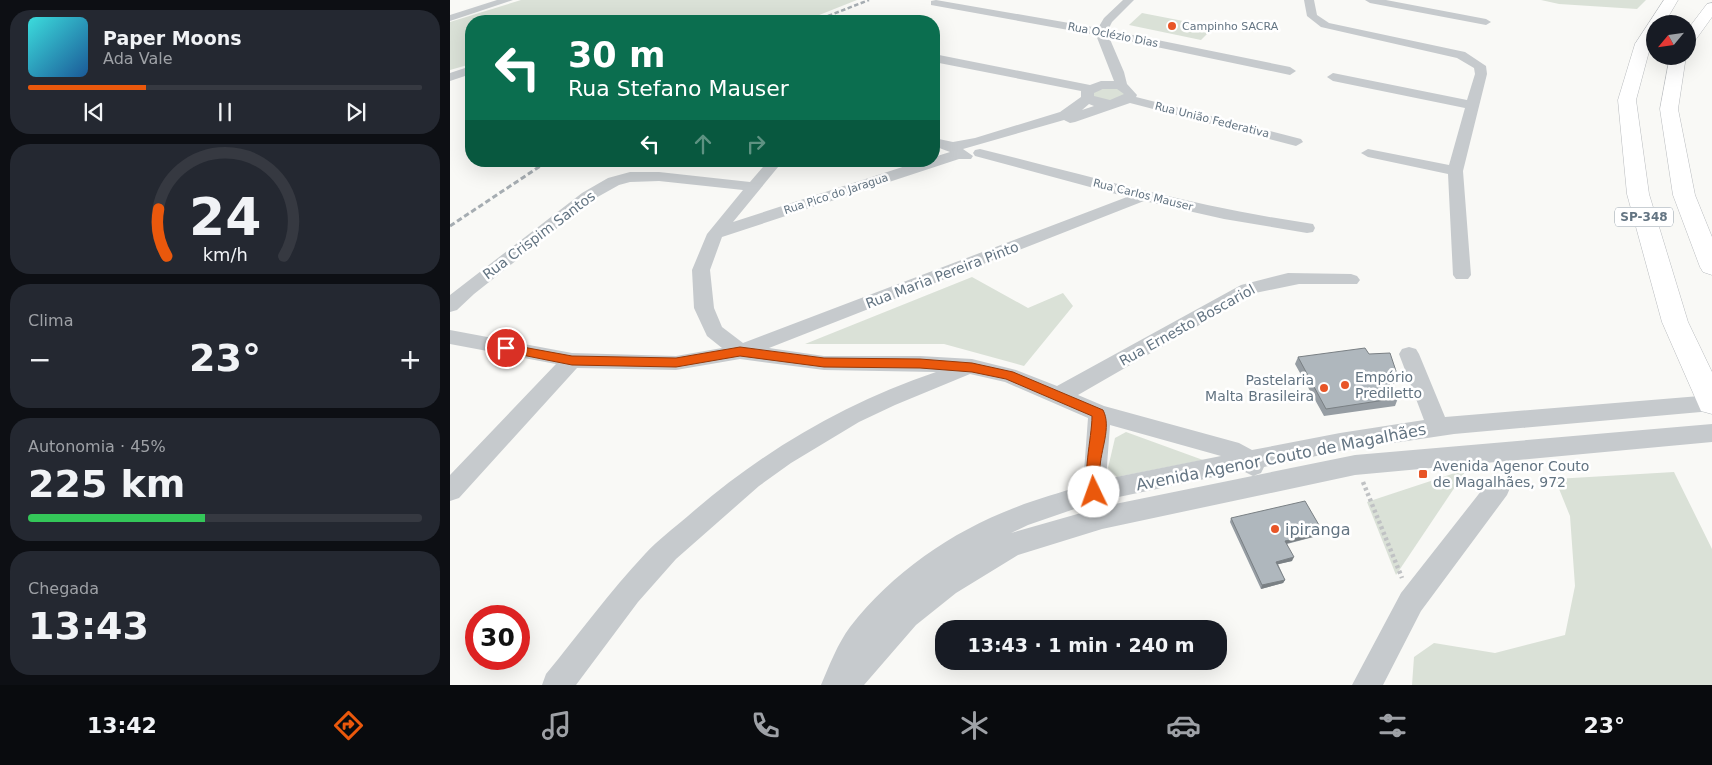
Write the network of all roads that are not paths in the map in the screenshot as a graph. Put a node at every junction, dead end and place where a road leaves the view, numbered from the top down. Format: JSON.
{"nodes":[{"id":1,"x":508,"y":0,"type":"edge"},
{"id":2,"x":1129,"y":0,"type":"edge"},
{"id":3,"x":1309,"y":0,"type":"edge"},
{"id":4,"x":1370,"y":0,"type":"edge"},
{"id":5,"x":1672,"y":0,"type":"edge"},
{"id":6,"x":935,"y":2,"type":"dead end"},
{"id":7,"x":1712,"y":7,"type":"edge"},
{"id":8,"x":1662,"y":15,"type":"edge"},
{"id":9,"x":450,"y":18,"type":"edge"},
{"id":10,"x":1486,"y":22,"type":"dead end"},
{"id":11,"x":1696,"y":28,"type":"edge"},
{"id":12,"x":1101,"y":32,"type":"junction"},
{"id":13,"x":1646,"y":40,"type":"edge"},
{"id":14,"x":940,"y":59,"type":"edge"},
{"id":15,"x":1676,"y":65,"type":"edge"},
{"id":16,"x":1290,"y":71,"type":"dead end"},
{"id":17,"x":465,"y":72,"type":"edge"},
{"id":18,"x":450,"y":77,"type":"edge"},
{"id":19,"x":1333,"y":77,"type":"dead end"},
{"id":20,"x":1121,"y":86,"type":"junction"},
{"id":21,"x":1089,"y":93,"type":"junction"},
{"id":22,"x":1129,"y":99,"type":"junction"},
{"id":23,"x":1112,"y":104,"type":"junction"},
{"id":24,"x":1472,"y":105,"type":"junction"},
{"id":25,"x":1296,"y":142,"type":"dead end"},
{"id":26,"x":940,"y":144,"type":"edge"},
{"id":27,"x":980,"y":148,"type":"junction"},
{"id":28,"x":956,"y":150,"type":"junction"},
{"id":29,"x":1368,"y":153,"type":"dead end"},
{"id":30,"x":940,"y":156,"type":"edge"},
{"id":31,"x":771,"y":167,"type":"edge"},
{"id":32,"x":907,"y":167,"type":"edge"},
{"id":33,"x":1455,"y":171,"type":"junction"},
{"id":34,"x":754,"y":187,"type":"junction"},
{"id":35,"x":1143,"y":196,"type":"junction"},
{"id":36,"x":1307,"y":228,"type":"dead end"},
{"id":37,"x":716,"y":234,"type":"junction"},
{"id":38,"x":1712,"y":267,"type":"edge"},
{"id":39,"x":1462,"y":275,"type":"dead end"},
{"id":40,"x":1351,"y":280,"type":"dead end"},
{"id":41,"x":450,"y":306,"type":"edge"},
{"id":42,"x":450,"y":337,"type":"edge"},
{"id":43,"x":740,"y":352,"type":"junction"},
{"id":44,"x":1409,"y":354,"type":"dead end"},
{"id":45,"x":572,"y":360,"type":"junction"},
{"id":46,"x":972,"y":367,"type":"junction"},
{"id":47,"x":1060,"y":395,"type":"junction"},
{"id":48,"x":1712,"y":403,"type":"edge"},
{"id":49,"x":1099,"y":413,"type":"junction"},
{"id":50,"x":1446,"y":426,"type":"junction"},
{"id":51,"x":1712,"y":433,"type":"edge"},
{"id":52,"x":1210,"y":443,"type":"junction"},
{"id":53,"x":1283,"y":453,"type":"junction"},
{"id":54,"x":1248,"y":460,"type":"junction"},
{"id":55,"x":1264,"y":482,"type":"junction"},
{"id":56,"x":1498,"y":488,"type":"dead end"},
{"id":57,"x":450,"y":491,"type":"edge"},
{"id":58,"x":1094,"y":492,"type":"junction"},
{"id":59,"x":1102,"y":518,"type":"junction"},
{"id":60,"x":557,"y":685,"type":"edge"},
{"id":61,"x":836,"y":685,"type":"edge"},
{"id":62,"x":845,"y":685,"type":"edge"},
{"id":63,"x":1367,"y":685,"type":"edge"}],
"edges":[{"from":1,"to":9,"type":"street"},
{"from":2,"to":12,"type":"street"},
{"from":3,"to":24,"type":"street"},
{"from":4,"to":10,"type":"street"},
{"from":5,"to":8,"type":"highway","number":"SP-348"},
{"from":6,"to":12,"type":"street","name":"Rua Oclézio Dias"},
{"from":7,"to":11,"type":"highway"},
{"from":12,"to":16,"type":"street","name":"Rua Oclézio Dias"},
{"from":12,"to":20,"type":"street"},
{"from":13,"to":48,"type":"highway","number":"SP-348"},
{"from":14,"to":21,"type":"street"},
{"from":15,"to":38,"type":"highway","number":"SP-348"},
{"from":17,"to":18,"type":"street"},
{"from":19,"to":24,"type":"street"},
{"from":20,"to":21,"type":"street"},
{"from":20,"to":22,"type":"street"},
{"from":21,"to":23,"type":"street"},
{"from":21,"to":27,"type":"street"},
{"from":22,"to":23,"type":"street"},
{"from":22,"to":25,"type":"street","name":"Rua União Federativa"},
{"from":23,"to":27,"type":"street"},
{"from":24,"to":33,"type":"street"},
{"from":26,"to":28,"type":"street"},
{"from":27,"to":28,"type":"street","name":"Rua Pico do Jaragua"},
{"from":27,"to":35,"type":"street","name":"Rua Carlos Mauser"},
{"from":28,"to":30,"type":"street","name":"Rua Pico do Jaragua"},
{"from":29,"to":33,"type":"street"},
{"from":31,"to":34,"type":"street"},
{"from":32,"to":37,"type":"street","name":"Rua Pico do Jaragua"},
{"from":33,"to":39,"type":"street"},
{"from":34,"to":37,"type":"street"},
{"from":34,"to":41,"type":"street","name":"Rua Crispim Santos"},
{"from":35,"to":36,"type":"street","name":"Rua Carlos Mauser"},
{"from":35,"to":43,"type":"street","name":"Rua Maria Pereira Pinto"},
{"from":37,"to":43,"type":"street"},
{"from":40,"to":47,"type":"street","name":"Rua Ernesto Boscariol"},
{"from":42,"to":45,"type":"street"},
{"from":43,"to":45,"type":"street"},
{"from":43,"to":46,"type":"street"},
{"from":44,"to":50,"type":"street"},
{"from":45,"to":57,"type":"street"},
{"from":46,"to":47,"type":"street"},
{"from":46,"to":60,"type":"street"},
{"from":47,"to":49,"type":"street"},
{"from":48,"to":50,"type":"street","name":"Avenida Agenor Couto de Magalhães"},
{"from":49,"to":52,"type":"street"},
{"from":49,"to":58,"type":"street"},
{"from":50,"to":53,"type":"street","name":"Avenida Agenor Couto de Magalhães"},
{"from":51,"to":55,"type":"street","name":"Avenida Agenor Couto de Magalhães"},
{"from":52,"to":53,"type":"street"},
{"from":52,"to":54,"type":"street"},
{"from":53,"to":54,"type":"street","name":"Avenida Agenor Couto de Magalhães"},
{"from":54,"to":55,"type":"street"},
{"from":54,"to":58,"type":"street","name":"Avenida Agenor Couto de Magalhães"},
{"from":55,"to":59,"type":"street","name":"Avenida Agenor Couto de Magalhães"},
{"from":56,"to":63,"type":"street"},
{"from":58,"to":59,"type":"street"},
{"from":58,"to":61,"type":"street","name":"Avenida Agenor Couto de Magalhães"},
{"from":59,"to":62,"type":"street","name":"Avenida Agenor Couto de Magalhães"}]}
